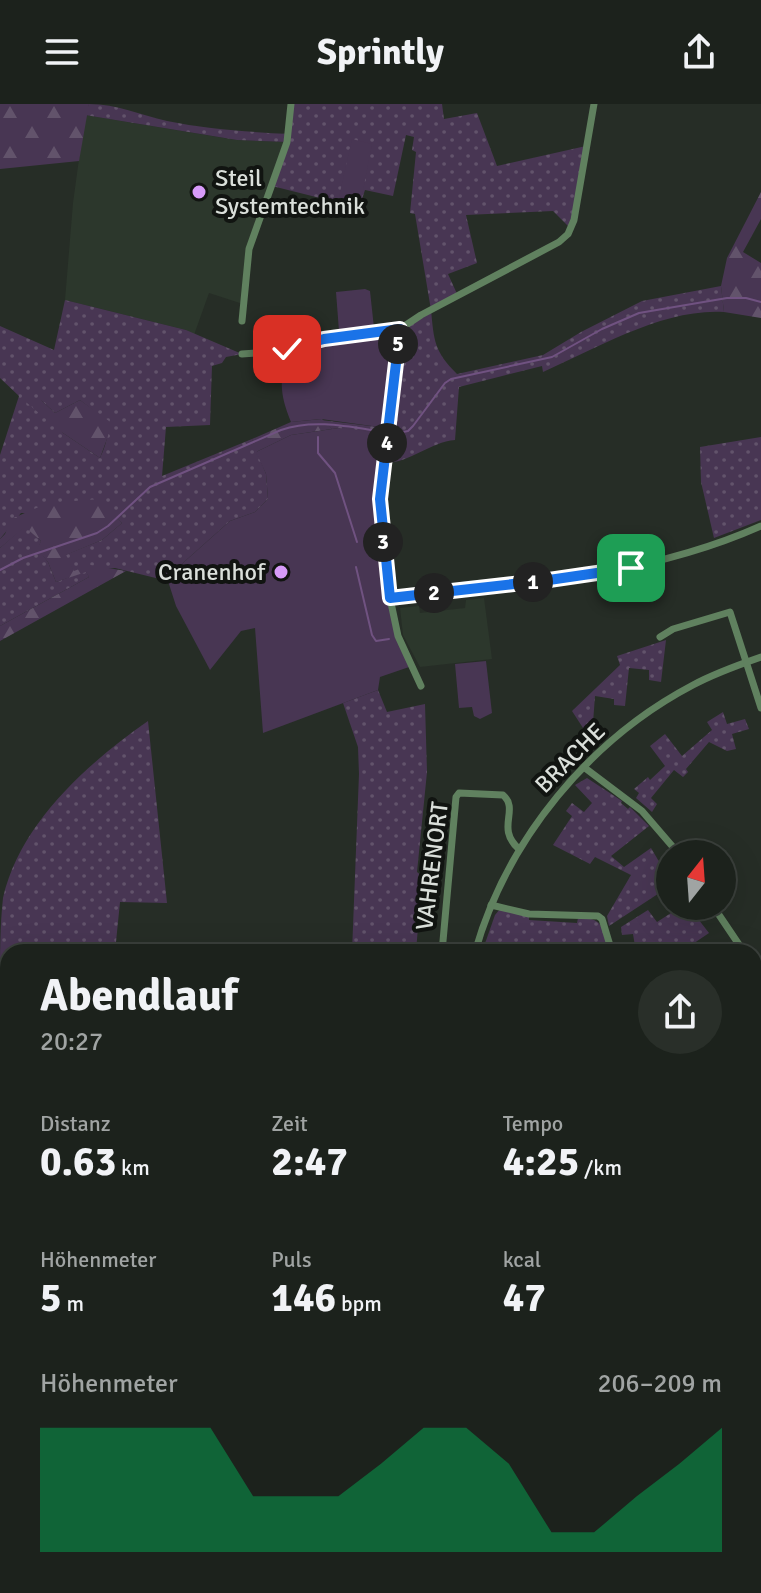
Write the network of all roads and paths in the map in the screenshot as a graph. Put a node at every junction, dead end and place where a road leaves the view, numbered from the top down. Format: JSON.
{"nodes":[{"id":1,"x":291,"y":104,"type":"edge"},
{"id":2,"x":594,"y":104,"type":"edge"},
{"id":3,"x":242,"y":321,"type":"dead end"},
{"id":4,"x":400,"y":329,"type":"junction"},
{"id":5,"x":242,"y":354,"type":"dead end"},
{"id":6,"x":761,"y":526,"type":"edge"},
{"id":7,"x":390,"y":598,"type":"junction"},
{"id":8,"x":660,"y":637,"type":"dead end"},
{"id":9,"x":761,"y":657,"type":"edge"},
{"id":10,"x":747,"y":662,"type":"junction"},
{"id":11,"x":421,"y":686,"type":"dead end"},
{"id":12,"x":761,"y":708,"type":"edge"},
{"id":13,"x":585,"y":768,"type":"junction"},
{"id":14,"x":667,"y":840,"type":"edge"},
{"id":15,"x":519,"y":849,"type":"junction"},
{"id":16,"x":491,"y":905,"type":"junction"},
{"id":17,"x":722,"y":920,"type":"edge"},
{"id":18,"x":443,"y":944,"type":"edge"},
{"id":19,"x":478,"y":944,"type":"edge"},
{"id":20,"x":610,"y":944,"type":"edge"},
{"id":21,"x":739,"y":944,"type":"edge"}],
"edges":[{"from":1,"to":3,"type":"street"},
{"from":2,"to":4,"type":"street"},
{"from":4,"to":5,"type":"street"},
{"from":4,"to":7,"type":"street"},
{"from":6,"to":7,"type":"street"},
{"from":7,"to":11,"type":"street"},
{"from":8,"to":10,"type":"street"},
{"from":9,"to":10,"type":"street","name":"BRACHE"},
{"from":10,"to":12,"type":"street"},
{"from":10,"to":13,"type":"street","name":"BRACHE"},
{"from":13,"to":14,"type":"street"},
{"from":13,"to":15,"type":"street","name":"BRACHE"},
{"from":15,"to":16,"type":"street","name":"BRACHE"},
{"from":15,"to":18,"type":"street","name":"VAHRENORT"},
{"from":16,"to":19,"type":"street","name":"BRACHE"},
{"from":16,"to":20,"type":"street"},
{"from":17,"to":21,"type":"street"}]}
